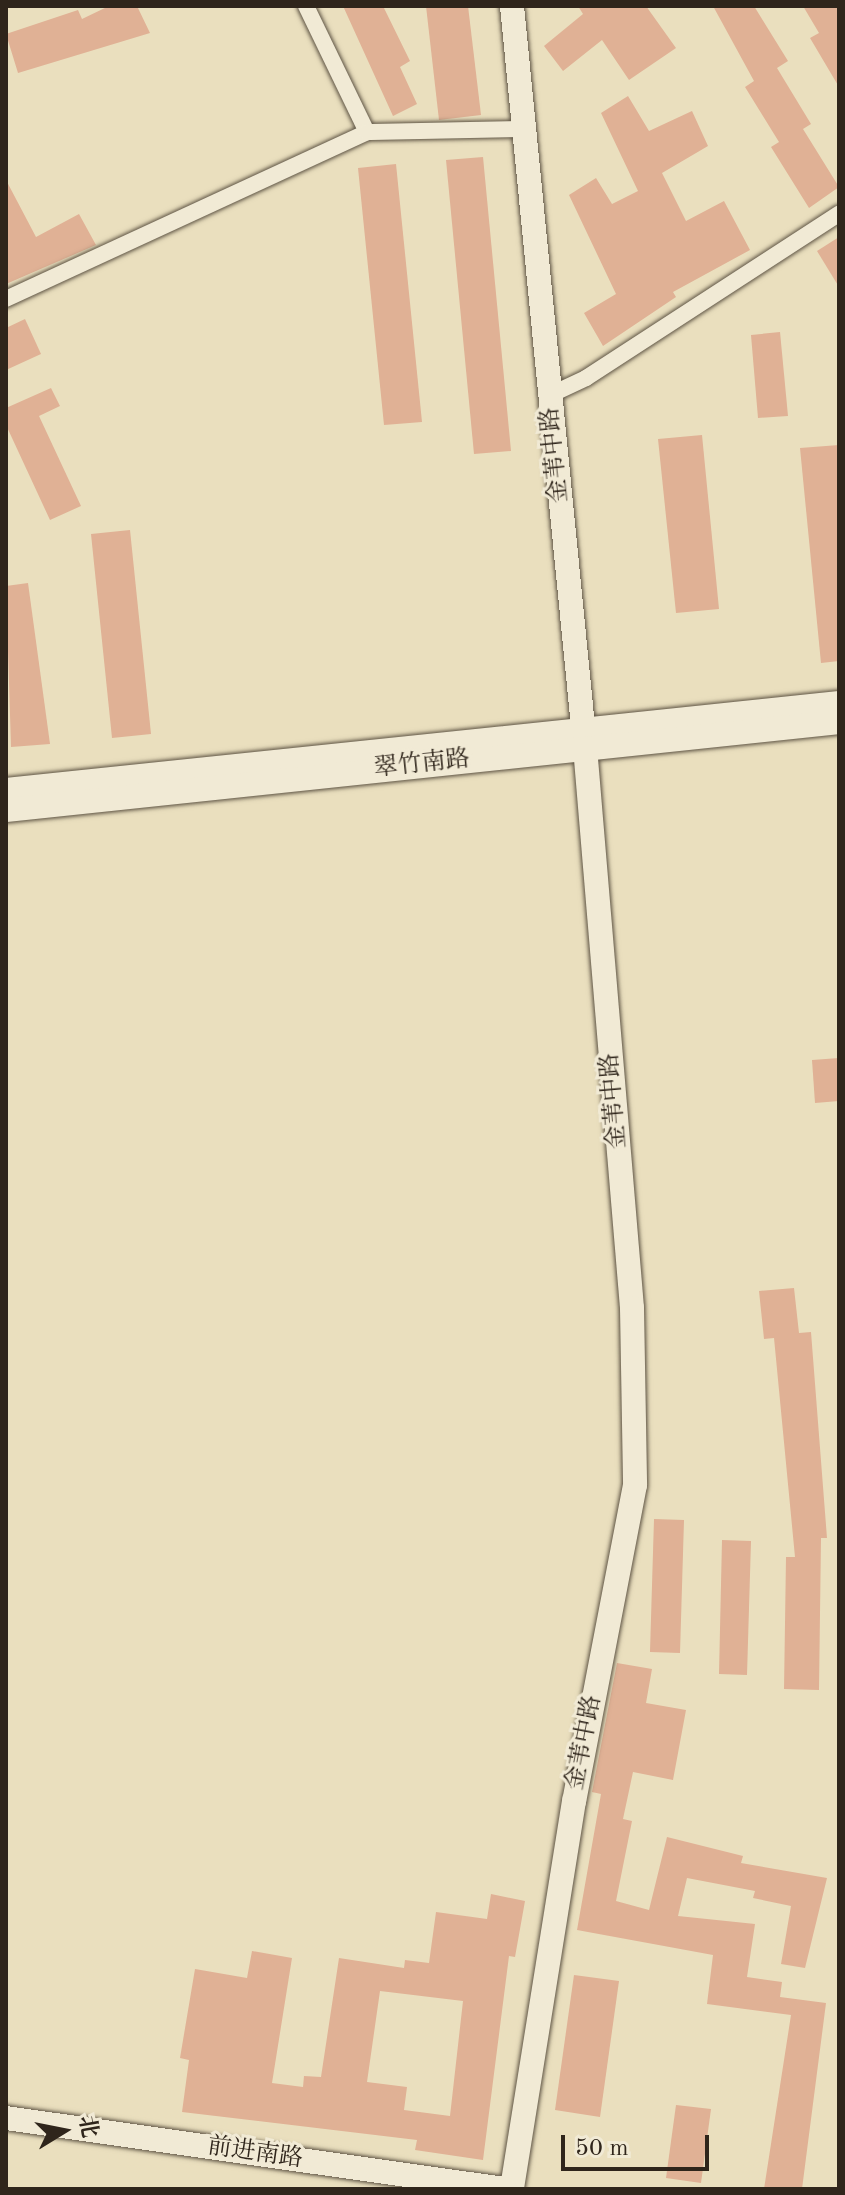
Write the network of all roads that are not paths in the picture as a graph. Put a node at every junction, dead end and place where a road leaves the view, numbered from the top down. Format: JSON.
{"nodes":[{"id":1,"x":306,"y":6,"type":"edge"},
{"id":2,"x":512,"y":6,"type":"edge"},
{"id":3,"x":524,"y":129,"type":"junction"},
{"id":4,"x":367,"y":132,"type":"junction"},
{"id":5,"x":839,"y":214,"type":"edge"},
{"id":6,"x":6,"y":299,"type":"edge"},
{"id":7,"x":550,"y":395,"type":"junction"},
{"id":8,"x":839,"y":703,"type":"edge"},
{"id":9,"x":839,"y":722,"type":"edge"},
{"id":10,"x":584,"y":738,"type":"junction"},
{"id":11,"x":6,"y":790,"type":"edge"},
{"id":12,"x":6,"y":810,"type":"edge"},
{"id":13,"x":6,"y":2118,"type":"edge"},
{"id":14,"x":504,"y":2189,"type":"edge"},
{"id":15,"x":512,"y":2189,"type":"edge"}],
"edges":[{"from":1,"to":4,"type":"street"},
{"from":2,"to":3,"type":"street","name":"金苇中路"},
{"from":3,"to":4,"type":"street"},
{"from":3,"to":7,"type":"street","name":"金苇中路"},
{"from":4,"to":6,"type":"street"},
{"from":5,"to":7,"type":"street"},
{"from":7,"to":10,"type":"street","name":"金苇中路"},
{"from":8,"to":10,"type":"street","name":"翠竹南路"},
{"from":9,"to":10,"type":"street","name":"翠竹南路"},
{"from":10,"to":11,"type":"street","name":"翠竹南路"},
{"from":10,"to":12,"type":"street","name":"翠竹南路"},
{"from":10,"to":15,"type":"street","name":"金苇中路"},
{"from":13,"to":14,"type":"street","name":"前进南路"}]}
